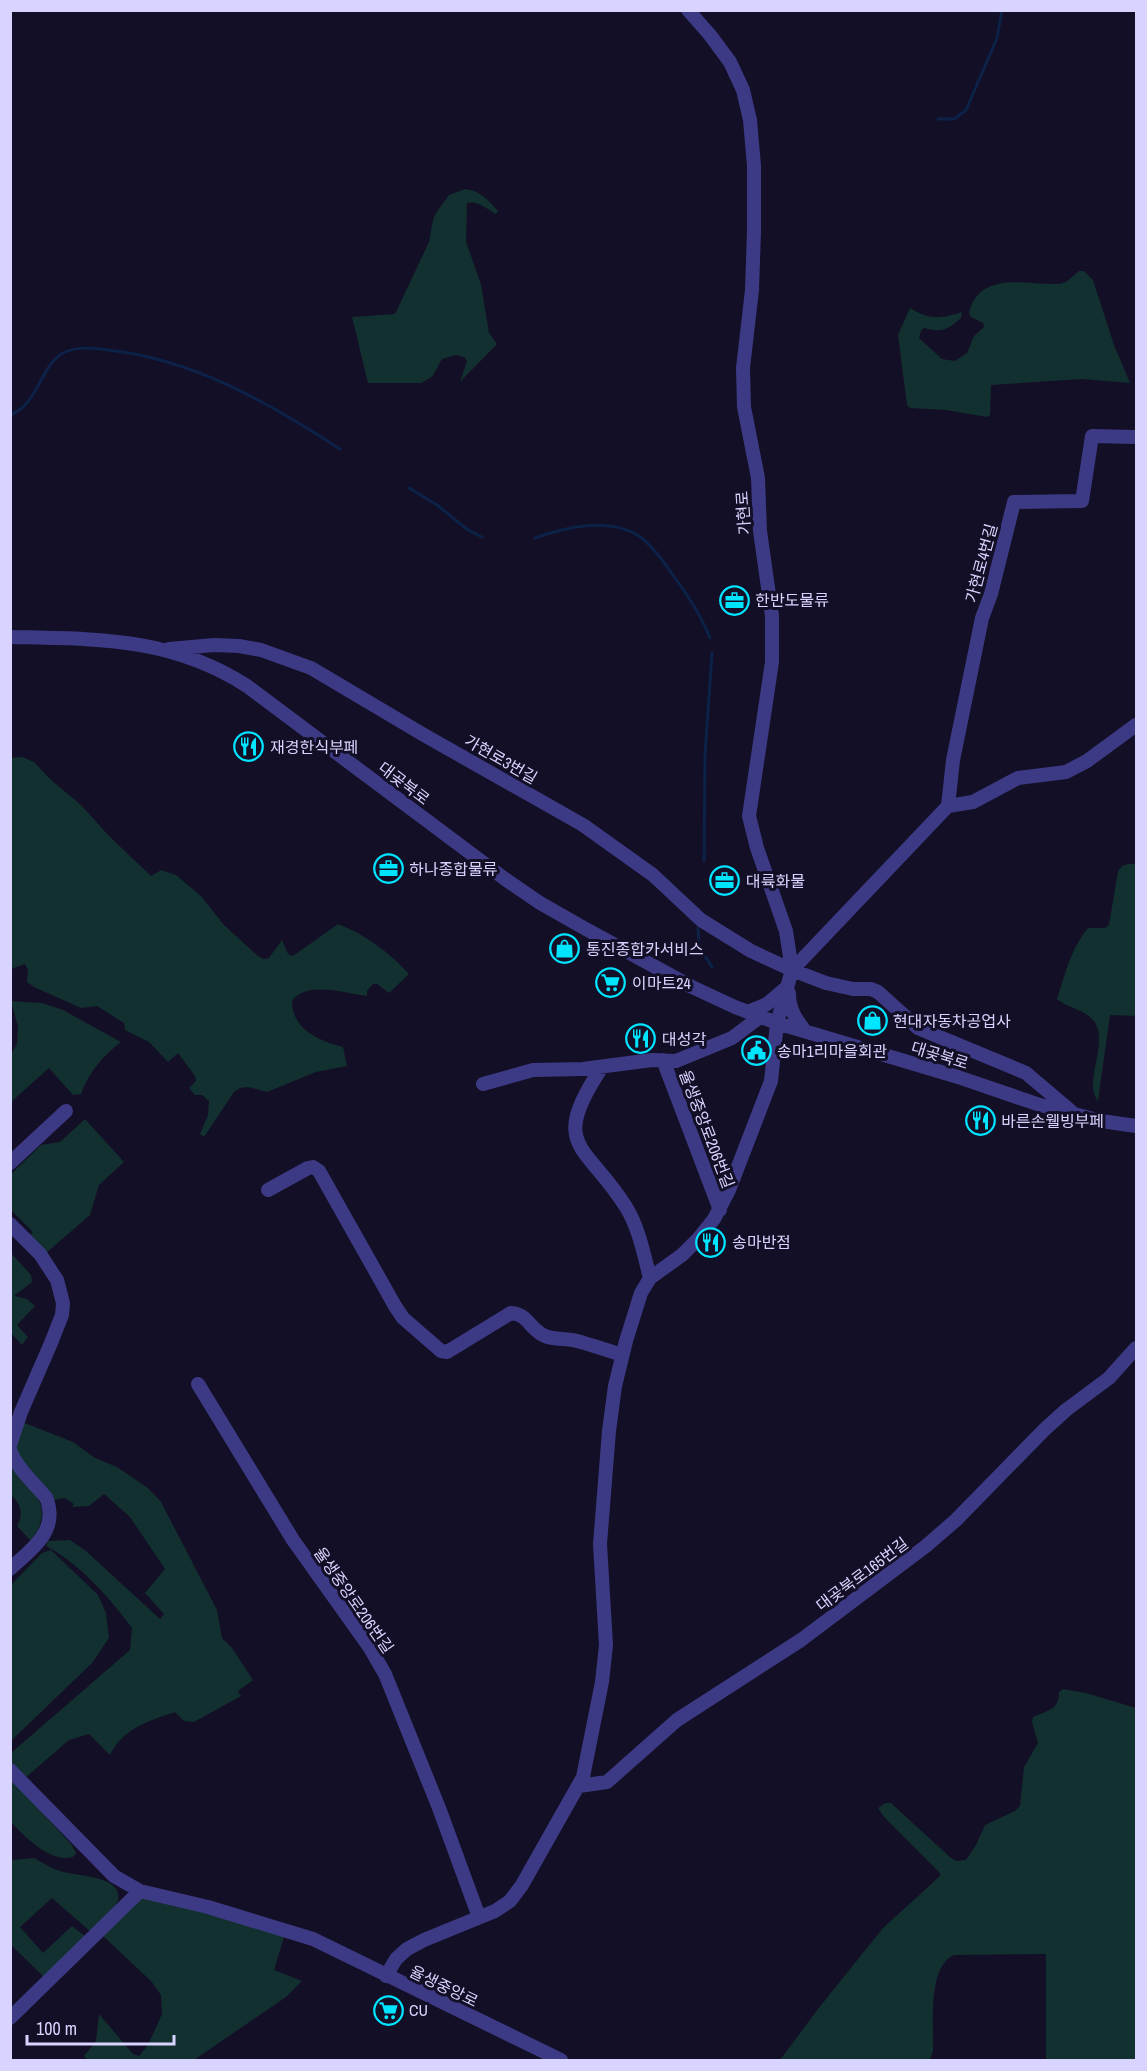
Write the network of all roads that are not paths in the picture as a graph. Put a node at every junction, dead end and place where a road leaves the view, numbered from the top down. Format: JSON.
{"nodes":[{"id":1,"x":688,"y":10,"type":"edge"},
{"id":2,"x":1137,"y":437,"type":"edge"},
{"id":3,"x":10,"y":637,"type":"edge"},
{"id":4,"x":164,"y":650,"type":"junction"},
{"id":5,"x":1137,"y":725,"type":"edge"},
{"id":6,"x":948,"y":806,"type":"junction"},
{"id":7,"x":792,"y":970,"type":"junction"},
{"id":8,"x":788,"y":985,"type":"junction"},
{"id":9,"x":754,"y":1014,"type":"junction"},
{"id":10,"x":777,"y":1023,"type":"junction"},
{"id":11,"x":805,"y":1031,"type":"junction"},
{"id":12,"x":663,"y":1060,"type":"junction"},
{"id":13,"x":602,"y":1067,"type":"junction"},
{"id":14,"x":483,"y":1084,"type":"dead end"},
{"id":15,"x":66,"y":1111,"type":"dead end"},
{"id":16,"x":1075,"y":1114,"type":"junction"},
{"id":17,"x":1137,"y":1126,"type":"edge"},
{"id":18,"x":10,"y":1163,"type":"edge"},
{"id":19,"x":268,"y":1190,"type":"dead end"},
{"id":20,"x":720,"y":1210,"type":"junction"},
{"id":21,"x":10,"y":1224,"type":"edge"},
{"id":22,"x":650,"y":1278,"type":"junction"},
{"id":23,"x":1137,"y":1348,"type":"edge"},
{"id":24,"x":622,"y":1355,"type":"junction"},
{"id":25,"x":198,"y":1384,"type":"dead end"},
{"id":26,"x":10,"y":1448,"type":"edge"},
{"id":27,"x":10,"y":1569,"type":"edge"},
{"id":28,"x":10,"y":1770,"type":"edge"},
{"id":29,"x":579,"y":1786,"type":"junction"},
{"id":30,"x":140,"y":1891,"type":"junction"},
{"id":31,"x":479,"y":1917,"type":"junction"},
{"id":32,"x":386,"y":1976,"type":"junction"},
{"id":33,"x":10,"y":2018,"type":"edge"},
{"id":34,"x":561,"y":2061,"type":"edge"}],
"edges":[{"from":1,"to":7,"type":"street","name":"가현로"},
{"from":2,"to":6,"type":"street","name":"가현로4번길"},
{"from":3,"to":4,"type":"street","name":"대곶북로"},
{"from":4,"to":7,"type":"street","name":"가현로3번길"},
{"from":4,"to":9,"type":"street","name":"대곶북로"},
{"from":5,"to":6,"type":"street"},
{"from":6,"to":7,"type":"street"},
{"from":7,"to":8,"type":"street","name":"가현로"},
{"from":7,"to":16,"type":"street","name":"대곶북로"},
{"from":8,"to":9,"type":"street"},
{"from":8,"to":10,"type":"street","name":"가현로"},
{"from":8,"to":11,"type":"street"},
{"from":9,"to":10,"type":"street","name":"대곶북로"},
{"from":9,"to":12,"type":"street"},
{"from":10,"to":11,"type":"street","name":"대곶북로"},
{"from":10,"to":20,"type":"street","name":"율생중앙로206번길"},
{"from":11,"to":16,"type":"street","name":"대곶북로"},
{"from":12,"to":13,"type":"street"},
{"from":12,"to":20,"type":"street","name":"율생중앙로206번길"},
{"from":13,"to":14,"type":"street"},
{"from":13,"to":22,"type":"street"},
{"from":15,"to":18,"type":"street"},
{"from":16,"to":17,"type":"street","name":"대곶북로"},
{"from":19,"to":24,"type":"street"},
{"from":20,"to":22,"type":"street","name":"율생중앙로206번길"},
{"from":21,"to":26,"type":"street"},
{"from":22,"to":24,"type":"street","name":"율생중앙로206번길"},
{"from":23,"to":29,"type":"street","name":"대곶북로165번길"},
{"from":24,"to":29,"type":"street","name":"율생중앙로206번길"},
{"from":25,"to":31,"type":"street","name":"율생중앙로206번길"},
{"from":26,"to":27,"type":"street"},
{"from":28,"to":30,"type":"street","name":"율생중앙로"},
{"from":29,"to":31,"type":"street","name":"율생중앙로206번길"},
{"from":30,"to":32,"type":"street","name":"율생중앙로"},
{"from":30,"to":33,"type":"street"},
{"from":31,"to":32,"type":"street","name":"율생중앙로206번길"},
{"from":32,"to":34,"type":"street","name":"율생중앙로"}]}
